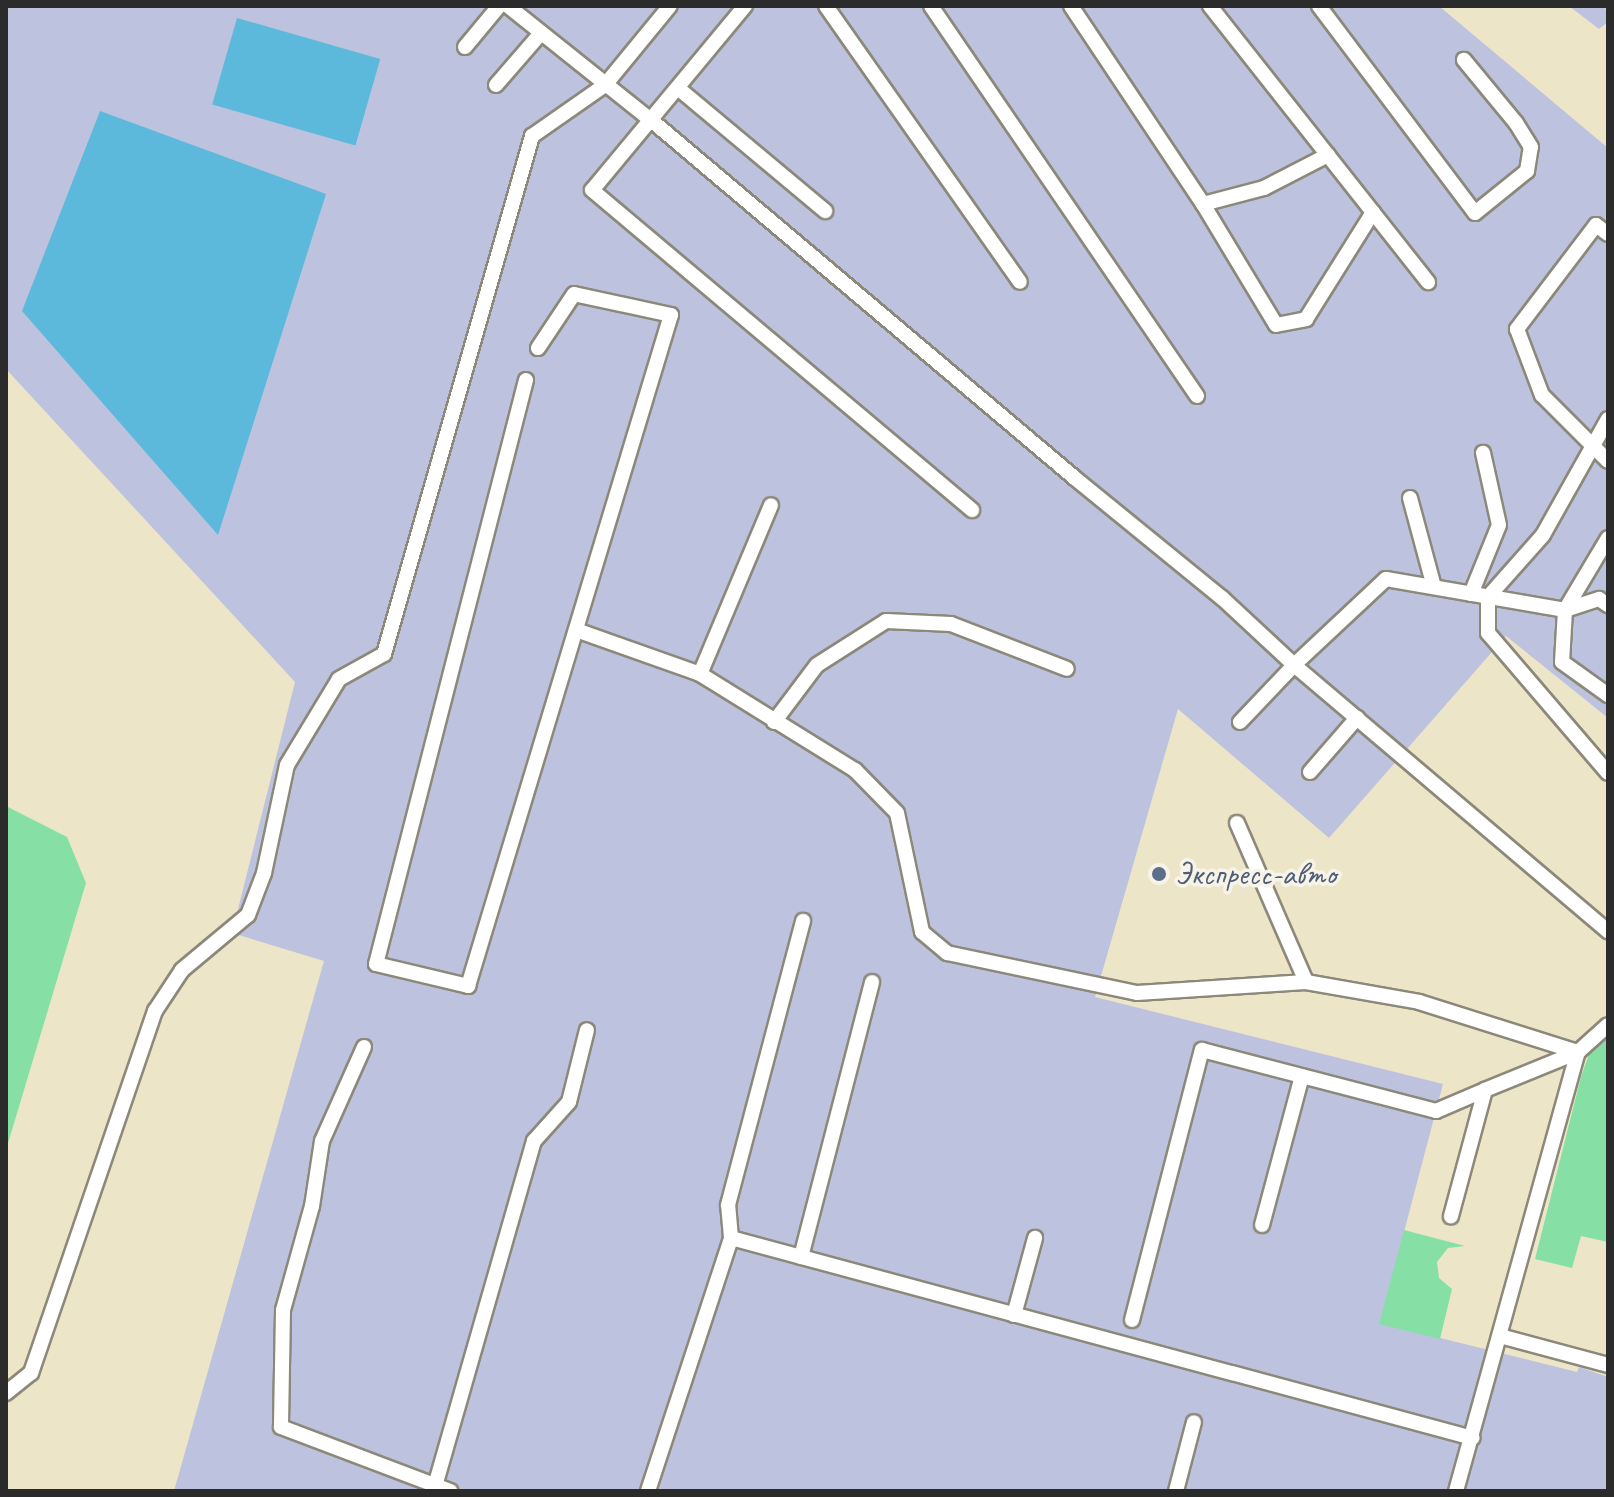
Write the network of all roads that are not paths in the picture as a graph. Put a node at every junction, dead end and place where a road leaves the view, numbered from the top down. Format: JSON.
{"nodes":[{"id":1,"x":499,"y":6,"type":"edge"},
{"id":2,"x":508,"y":6,"type":"edge"},
{"id":3,"x":745,"y":6,"type":"edge"},
{"id":4,"x":826,"y":6,"type":"edge"},
{"id":5,"x":931,"y":6,"type":"edge"},
{"id":6,"x":1071,"y":6,"type":"edge"},
{"id":7,"x":1210,"y":6,"type":"edge"},
{"id":8,"x":1319,"y":6,"type":"edge"},
{"id":9,"x":667,"y":7,"type":"edge"},
{"id":10,"x":541,"y":33,"type":"junction"},
{"id":11,"x":465,"y":47,"type":"dead end"},
{"id":12,"x":1464,"y":60,"type":"dead end"},
{"id":13,"x":496,"y":85,"type":"dead end"},
{"id":14,"x":605,"y":85,"type":"junction"},
{"id":15,"x":678,"y":88,"type":"junction"},
{"id":16,"x":651,"y":120,"type":"junction"},
{"id":17,"x":1328,"y":155,"type":"junction"},
{"id":18,"x":1203,"y":204,"type":"junction"},
{"id":19,"x":825,"y":211,"type":"dead end"},
{"id":20,"x":1373,"y":212,"type":"junction"},
{"id":21,"x":1608,"y":234,"type":"edge"},
{"id":22,"x":1020,"y":282,"type":"dead end"},
{"id":23,"x":1428,"y":282,"type":"dead end"},
{"id":24,"x":538,"y":348,"type":"dead end"},
{"id":25,"x":526,"y":380,"type":"dead end"},
{"id":26,"x":1197,"y":396,"type":"dead end"},
{"id":27,"x":1608,"y":419,"type":"edge"},
{"id":28,"x":1593,"y":445,"type":"junction"},
{"id":29,"x":1483,"y":453,"type":"dead end"},
{"id":30,"x":1608,"y":461,"type":"edge"},
{"id":31,"x":1410,"y":498,"type":"dead end"},
{"id":32,"x":771,"y":505,"type":"dead end"},
{"id":33,"x":972,"y":510,"type":"dead end"},
{"id":34,"x":1608,"y":538,"type":"edge"},
{"id":35,"x":1434,"y":587,"type":"junction"},
{"id":36,"x":1471,"y":594,"type":"junction"},
{"id":37,"x":1488,"y":597,"type":"junction"},
{"id":38,"x":1608,"y":605,"type":"edge"},
{"id":39,"x":1565,"y":610,"type":"junction"},
{"id":40,"x":576,"y":630,"type":"junction"},
{"id":41,"x":1294,"y":665,"type":"junction"},
{"id":42,"x":1067,"y":669,"type":"dead end"},
{"id":43,"x":700,"y":674,"type":"junction"},
{"id":44,"x":1608,"y":695,"type":"edge"},
{"id":45,"x":1357,"y":718,"type":"junction"},
{"id":46,"x":774,"y":722,"type":"junction"},
{"id":47,"x":1240,"y":722,"type":"dead end"},
{"id":48,"x":1310,"y":772,"type":"dead end"},
{"id":49,"x":1608,"y":773,"type":"edge"},
{"id":50,"x":1237,"y":823,"type":"dead end"},
{"id":51,"x":803,"y":921,"type":"dead end"},
{"id":52,"x":1608,"y":931,"type":"edge"},
{"id":53,"x":872,"y":982,"type":"dead end"},
{"id":54,"x":1306,"y":982,"type":"junction"},
{"id":55,"x":1608,"y":1025,"type":"edge"},
{"id":56,"x":587,"y":1030,"type":"dead end"},
{"id":57,"x":364,"y":1047,"type":"dead end"},
{"id":58,"x":1578,"y":1052,"type":"junction"},
{"id":59,"x":1302,"y":1076,"type":"junction"},
{"id":60,"x":1485,"y":1090,"type":"junction"},
{"id":61,"x":1451,"y":1216,"type":"dead end"},
{"id":62,"x":1262,"y":1225,"type":"dead end"},
{"id":63,"x":731,"y":1238,"type":"junction"},
{"id":64,"x":1035,"y":1238,"type":"dead end"},
{"id":65,"x":801,"y":1257,"type":"junction"},
{"id":66,"x":1014,"y":1315,"type":"junction"},
{"id":67,"x":1132,"y":1320,"type":"dead end"},
{"id":68,"x":1500,"y":1336,"type":"junction"},
{"id":69,"x":1608,"y":1365,"type":"edge"},
{"id":70,"x":6,"y":1393,"type":"edge"},
{"id":71,"x":1194,"y":1422,"type":"dead end"},
{"id":72,"x":1473,"y":1438,"type":"junction"},
{"id":73,"x":442,"y":1488,"type":"edge"},
{"id":74,"x":648,"y":1491,"type":"edge"},
{"id":75,"x":1176,"y":1491,"type":"edge"},
{"id":76,"x":1456,"y":1491,"type":"edge"}],
"edges":[{"from":1,"to":11,"type":"lane"},
{"from":2,"to":10,"type":"lane"},
{"from":3,"to":15,"type":"lane"},
{"from":4,"to":22,"type":"lane"},
{"from":5,"to":26,"type":"lane"},
{"from":6,"to":18,"type":"lane"},
{"from":7,"to":17,"type":"lane"},
{"from":8,"to":12,"type":"lane"},
{"from":9,"to":14,"type":"lane"},
{"from":10,"to":13,"type":"lane"},
{"from":10,"to":14,"type":"lane"},
{"from":14,"to":16,"type":"lane"},
{"from":14,"to":70,"type":"lane"},
{"from":15,"to":16,"type":"lane"},
{"from":15,"to":19,"type":"lane"},
{"from":16,"to":33,"type":"lane"},
{"from":16,"to":41,"type":"lane"},
{"from":17,"to":18,"type":"lane"},
{"from":17,"to":20,"type":"lane"},
{"from":18,"to":20,"type":"lane"},
{"from":20,"to":23,"type":"lane"},
{"from":21,"to":28,"type":"lane"},
{"from":24,"to":40,"type":"lane"},
{"from":25,"to":40,"type":"lane"},
{"from":27,"to":28,"type":"lane"},
{"from":28,"to":30,"type":"lane"},
{"from":28,"to":37,"type":"lane"},
{"from":29,"to":36,"type":"lane"},
{"from":31,"to":35,"type":"lane"},
{"from":32,"to":43,"type":"lane"},
{"from":34,"to":39,"type":"lane"},
{"from":35,"to":36,"type":"lane"},
{"from":35,"to":41,"type":"lane"},
{"from":36,"to":37,"type":"lane"},
{"from":37,"to":39,"type":"lane"},
{"from":37,"to":49,"type":"lane"},
{"from":38,"to":39,"type":"lane"},
{"from":39,"to":44,"type":"lane"},
{"from":40,"to":43,"type":"lane"},
{"from":41,"to":45,"type":"lane"},
{"from":41,"to":47,"type":"lane"},
{"from":42,"to":46,"type":"lane"},
{"from":43,"to":46,"type":"lane"},
{"from":45,"to":48,"type":"lane"},
{"from":45,"to":52,"type":"lane"},
{"from":46,"to":54,"type":"lane"},
{"from":50,"to":54,"type":"lane"},
{"from":51,"to":63,"type":"lane"},
{"from":53,"to":65,"type":"lane"},
{"from":54,"to":58,"type":"lane"},
{"from":55,"to":58,"type":"lane"},
{"from":56,"to":73,"type":"lane"},
{"from":57,"to":73,"type":"lane"},
{"from":58,"to":60,"type":"lane"},
{"from":58,"to":68,"type":"lane"},
{"from":59,"to":60,"type":"lane"},
{"from":59,"to":62,"type":"lane"},
{"from":59,"to":67,"type":"lane"},
{"from":60,"to":61,"type":"lane"},
{"from":63,"to":65,"type":"lane"},
{"from":63,"to":74,"type":"lane"},
{"from":64,"to":66,"type":"lane"},
{"from":65,"to":66,"type":"lane"},
{"from":66,"to":72,"type":"lane"},
{"from":68,"to":69,"type":"lane"},
{"from":68,"to":72,"type":"lane"},
{"from":71,"to":75,"type":"lane"},
{"from":72,"to":76,"type":"lane"}]}
